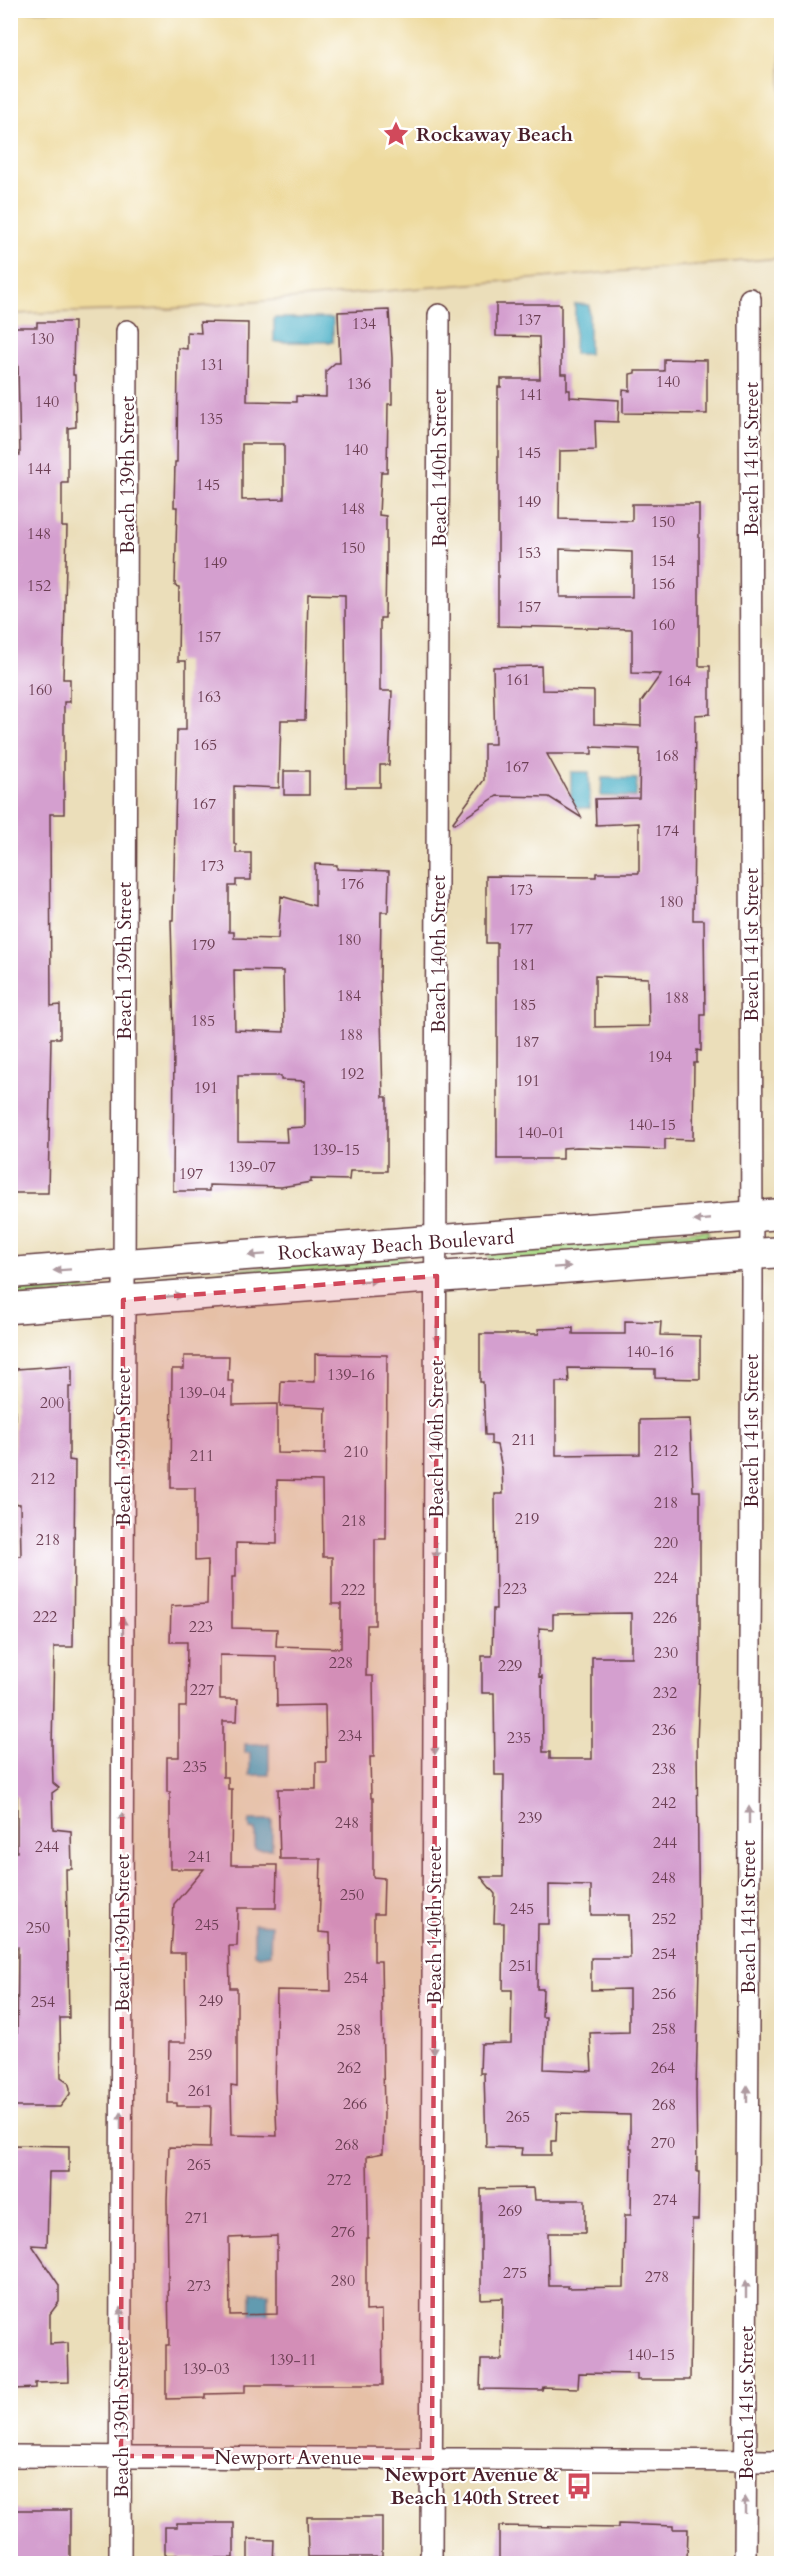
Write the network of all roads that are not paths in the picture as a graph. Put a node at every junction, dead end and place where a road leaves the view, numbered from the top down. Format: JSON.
{"nodes":[{"id":1,"x":750,"y":299,"type":"dead end"},
{"id":2,"x":439,"y":315,"type":"dead end"},
{"id":3,"x":127,"y":331,"type":"dead end"},
{"id":4,"x":782,"y":1214,"type":"edge"},
{"id":5,"x":752,"y":1216,"type":"junction"},
{"id":6,"x":437,"y":1242,"type":"junction"},
{"id":7,"x":782,"y":1252,"type":"edge"},
{"id":8,"x":752,"y":1254,"type":"junction"},
{"id":9,"x":123,"y":1266,"type":"junction"},
{"id":10,"x":10,"y":1274,"type":"edge"},
{"id":11,"x":437,"y":1276,"type":"junction"},
{"id":12,"x":123,"y":1300,"type":"junction"},
{"id":13,"x":10,"y":1308,"type":"edge"},
{"id":14,"x":10,"y":2456,"type":"edge"},
{"id":15,"x":121,"y":2456,"type":"junction"},
{"id":16,"x":432,"y":2458,"type":"junction"},
{"id":17,"x":746,"y":2460,"type":"junction"},
{"id":18,"x":782,"y":2461,"type":"edge"},
{"id":19,"x":120,"y":2564,"type":"edge"},
{"id":20,"x":431,"y":2564,"type":"edge"},
{"id":21,"x":745,"y":2564,"type":"edge"}],
"edges":[{"from":1,"to":5,"type":"street","name":"Beach 141st Street"},
{"from":2,"to":6,"type":"street","name":"Beach 140th Street"},
{"from":3,"to":9,"type":"street","name":"Beach 139th Street"},
{"from":4,"to":5,"type":"street","name":"Rockaway Beach Boulevard"},
{"from":5,"to":6,"type":"street","name":"Rockaway Beach Boulevard","one_way":true},
{"from":5,"to":8,"type":"street","name":"Beach 141st Street"},
{"from":6,"to":9,"type":"street","name":"Rockaway Beach Boulevard","one_way":true},
{"from":6,"to":11,"type":"street","name":"Beach 140th Street"},
{"from":7,"to":8,"type":"street","name":"Rockaway Beach Boulevard"},
{"from":11,"to":8,"type":"street","name":"Rockaway Beach Boulevard","one_way":true},
{"from":17,"to":8,"type":"street","name":"Beach 141st Street","one_way":true},
{"from":9,"to":10,"type":"street","name":"Rockaway Beach Boulevard","one_way":true},
{"from":9,"to":12,"type":"street","name":"Beach 139th Street"},
{"from":12,"to":11,"type":"street","name":"Rockaway Beach Boulevard","one_way":true},
{"from":11,"to":16,"type":"street","name":"Beach 140th Street","one_way":true},
{"from":12,"to":13,"type":"street","name":"Rockaway Beach Boulevard"},
{"from":15,"to":12,"type":"street","name":"Beach 139th Street","one_way":true},
{"from":14,"to":15,"type":"street","name":"Newport Avenue"},
{"from":15,"to":16,"type":"street","name":"Newport Avenue"},
{"from":15,"to":19,"type":"street","name":"Beach 139th Street"},
{"from":16,"to":17,"type":"street","name":"Newport Avenue"},
{"from":16,"to":20,"type":"street","name":"Beach 140th Street"},
{"from":17,"to":18,"type":"street","name":"Newport Avenue"},
{"from":21,"to":17,"type":"street","name":"Beach 141st Street","one_way":true}]}
